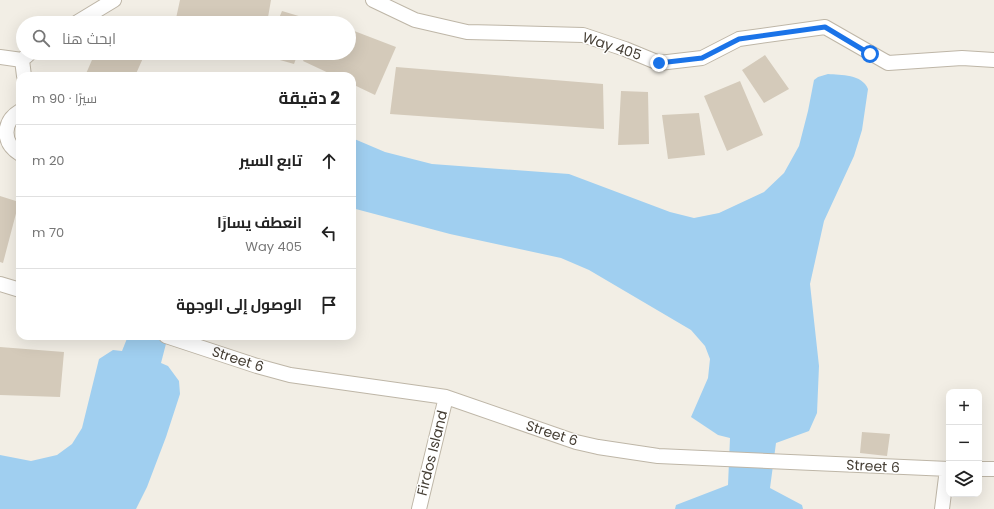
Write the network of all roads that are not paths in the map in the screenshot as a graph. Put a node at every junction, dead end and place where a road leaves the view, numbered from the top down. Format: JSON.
{"nodes":[{"id":1,"x":114,"y":0,"type":"edge"},
{"id":2,"x":373,"y":0,"type":"edge"},
{"id":3,"x":88,"y":16,"type":"edge"},
{"id":4,"x":0,"y":57,"type":"edge"},
{"id":5,"x":16,"y":57,"type":"edge"},
{"id":6,"x":26,"y":60,"type":"edge"},
{"id":7,"x":994,"y":60,"type":"edge"},
{"id":8,"x":24,"y":72,"type":"edge"},
{"id":9,"x":16,"y":113,"type":"edge"},
{"id":10,"x":16,"y":151,"type":"edge"},
{"id":11,"x":0,"y":284,"type":"edge"},
{"id":12,"x":16,"y":289,"type":"edge"},
{"id":13,"x":178,"y":340,"type":"edge"},
{"id":14,"x":446,"y":397,"type":"junction"},
{"id":15,"x":946,"y":469,"type":"edge"},
{"id":16,"x":982,"y":469,"type":"edge"},
{"id":17,"x":994,"y":469,"type":"edge"},
{"id":18,"x":946,"y":482,"type":"edge"},
{"id":19,"x":419,"y":509,"type":"edge"},
{"id":20,"x":942,"y":509,"type":"edge"}],
"edges":[{"from":1,"to":3,"type":"street"},
{"from":2,"to":7,"type":"street","name":"Way 405"},
{"from":4,"to":5,"type":"street"},
{"from":6,"to":8,"type":"street"},
{"from":9,"to":10,"type":"street"},
{"from":11,"to":12,"type":"street"},
{"from":13,"to":14,"type":"street","name":"Street 6"},
{"from":14,"to":15,"type":"street","name":"Street 6"},
{"from":14,"to":19,"type":"street","name":"Firdos Island"},
{"from":16,"to":17,"type":"street"},
{"from":18,"to":20,"type":"street"}]}
